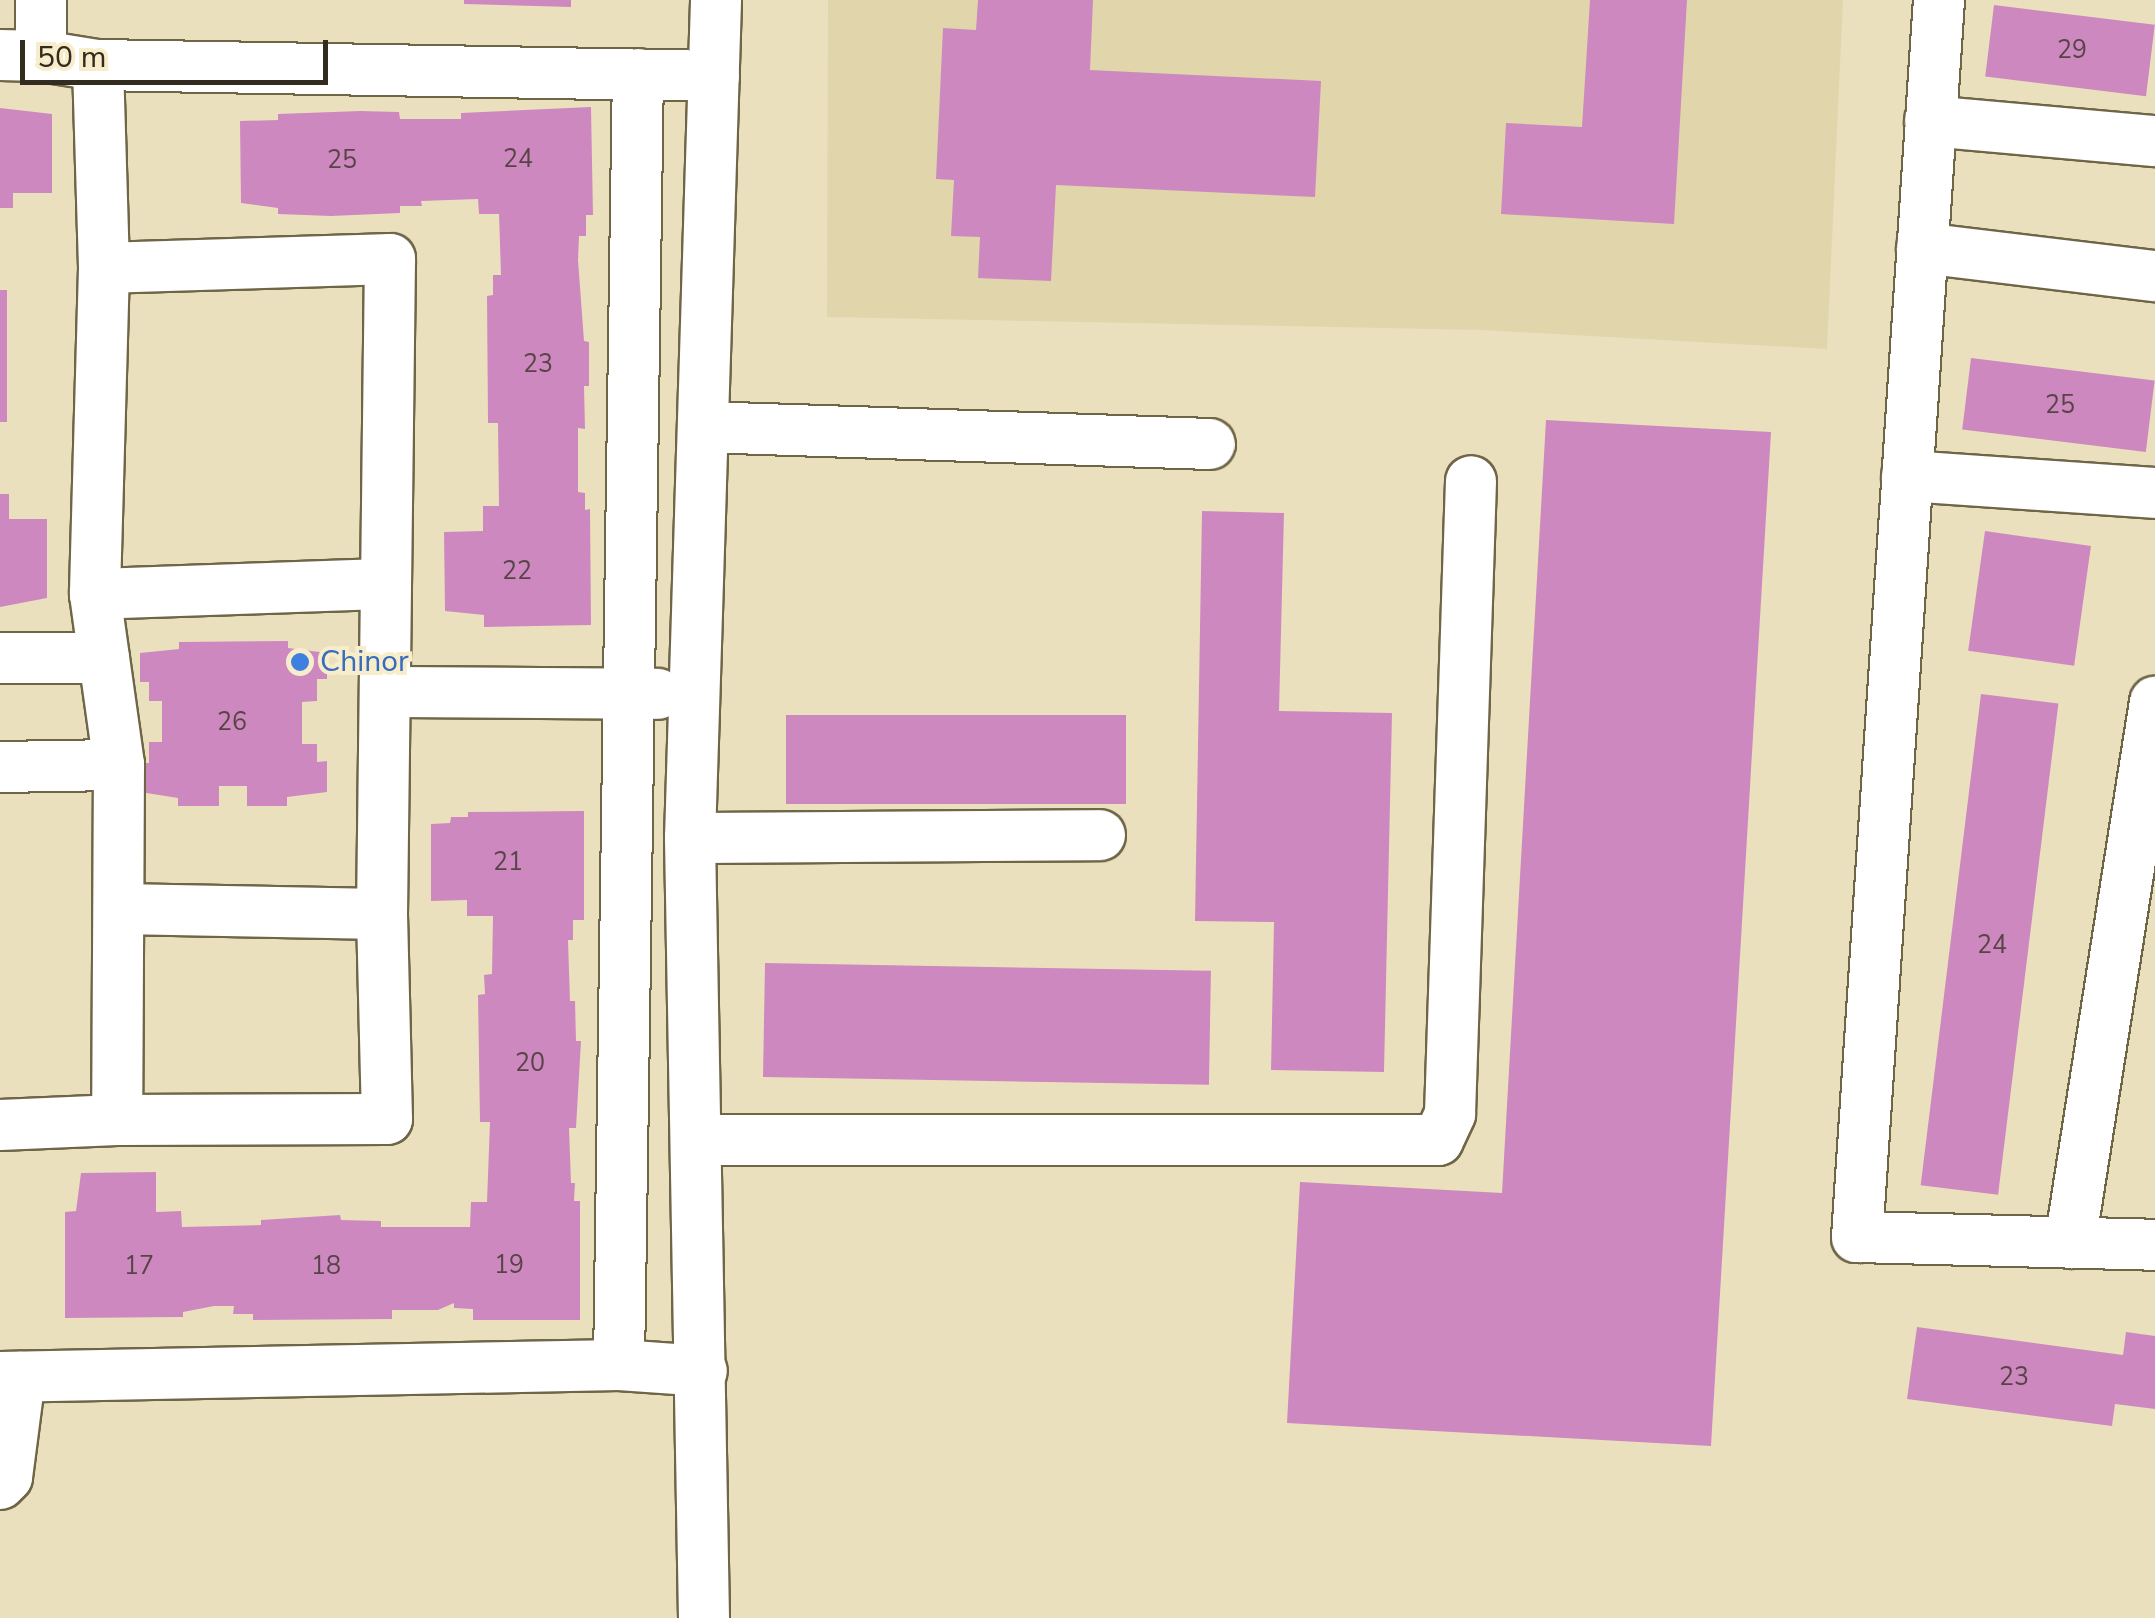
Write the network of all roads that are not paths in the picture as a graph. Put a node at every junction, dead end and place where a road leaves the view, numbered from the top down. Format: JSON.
{"nodes":[{"id":1,"x":41,"y":0,"type":"edge"},
{"id":2,"x":716,"y":0,"type":"edge"},
{"id":3,"x":1938,"y":0,"type":"edge"},
{"id":4,"x":20,"y":56,"type":"edge"},
{"id":5,"x":98,"y":65,"type":"junction"},
{"id":6,"x":638,"y":74,"type":"junction"},
{"id":7,"x":714,"y":76,"type":"junction"},
{"id":8,"x":1930,"y":121,"type":"junction"},
{"id":9,"x":2155,"y":141,"type":"edge"},
{"id":10,"x":1922,"y":248,"type":"junction"},
{"id":11,"x":104,"y":268,"type":"junction"},
{"id":12,"x":2155,"y":276,"type":"edge"},
{"id":13,"x":703,"y":427,"type":"junction"},
{"id":14,"x":1210,"y":444,"type":"dead end"},
{"id":15,"x":1907,"y":476,"type":"junction"},
{"id":16,"x":1471,"y":481,"type":"dead end"},
{"id":17,"x":2155,"y":492,"type":"edge"},
{"id":18,"x":386,"y":584,"type":"junction"},
{"id":19,"x":96,"y":594,"type":"junction"},
{"id":20,"x":0,"y":658,"type":"edge"},
{"id":21,"x":104,"y":658,"type":"junction"},
{"id":22,"x":388,"y":692,"type":"junction"},
{"id":23,"x":627,"y":694,"type":"junction"},
{"id":24,"x":694,"y":694,"type":"junction"},
{"id":25,"x":2155,"y":702,"type":"edge"},
{"id":26,"x":119,"y":764,"type":"junction"},
{"id":27,"x":0,"y":767,"type":"edge"},
{"id":28,"x":1100,"y":835,"type":"dead end"},
{"id":29,"x":690,"y":838,"type":"junction"},
{"id":30,"x":119,"y":909,"type":"junction"},
{"id":31,"x":382,"y":914,"type":"junction"},
{"id":32,"x":116,"y":1120,"type":"junction"},
{"id":33,"x":0,"y":1126,"type":"edge"},
{"id":34,"x":696,"y":1140,"type":"junction"},
{"id":35,"x":2070,"y":1243,"type":"junction"},
{"id":36,"x":2155,"y":1245,"type":"edge"},
{"id":37,"x":619,"y":1365,"type":"junction"},
{"id":38,"x":702,"y":1370,"type":"junction"},
{"id":39,"x":10,"y":1377,"type":"edge"},
{"id":40,"x":0,"y":1484,"type":"edge"},
{"id":41,"x":704,"y":1618,"type":"edge"}],
"edges":[{"from":1,"to":4,"type":"lane"},
{"from":2,"to":7,"type":"lane"},
{"from":3,"to":8,"type":"lane"},
{"from":4,"to":5,"type":"lane"},
{"from":5,"to":6,"type":"lane"},
{"from":5,"to":11,"type":"lane"},
{"from":6,"to":7,"type":"lane"},
{"from":6,"to":23,"type":"lane"},
{"from":7,"to":13,"type":"lane"},
{"from":8,"to":9,"type":"lane"},
{"from":8,"to":10,"type":"lane"},
{"from":10,"to":12,"type":"lane"},
{"from":10,"to":15,"type":"lane"},
{"from":11,"to":18,"type":"lane"},
{"from":11,"to":19,"type":"lane"},
{"from":13,"to":14,"type":"lane"},
{"from":13,"to":24,"type":"lane"},
{"from":15,"to":17,"type":"lane"},
{"from":15,"to":35,"type":"lane"},
{"from":16,"to":34,"type":"lane"},
{"from":18,"to":19,"type":"lane"},
{"from":18,"to":22,"type":"lane"},
{"from":19,"to":21,"type":"lane"},
{"from":20,"to":21,"type":"lane"},
{"from":21,"to":26,"type":"lane"},
{"from":22,"to":23,"type":"lane"},
{"from":22,"to":31,"type":"lane"},
{"from":23,"to":24,"type":"lane"},
{"from":23,"to":37,"type":"lane"},
{"from":24,"to":29,"type":"lane"},
{"from":25,"to":35,"type":"lane"},
{"from":26,"to":27,"type":"lane"},
{"from":26,"to":30,"type":"lane"},
{"from":28,"to":29,"type":"lane"},
{"from":29,"to":34,"type":"lane"},
{"from":30,"to":31,"type":"lane"},
{"from":30,"to":32,"type":"lane"},
{"from":31,"to":32,"type":"lane"},
{"from":32,"to":33,"type":"lane"},
{"from":34,"to":38,"type":"lane"},
{"from":35,"to":36,"type":"lane"},
{"from":37,"to":38,"type":"lane"},
{"from":37,"to":39,"type":"lane"},
{"from":38,"to":41,"type":"lane"},
{"from":39,"to":40,"type":"lane"}]}
